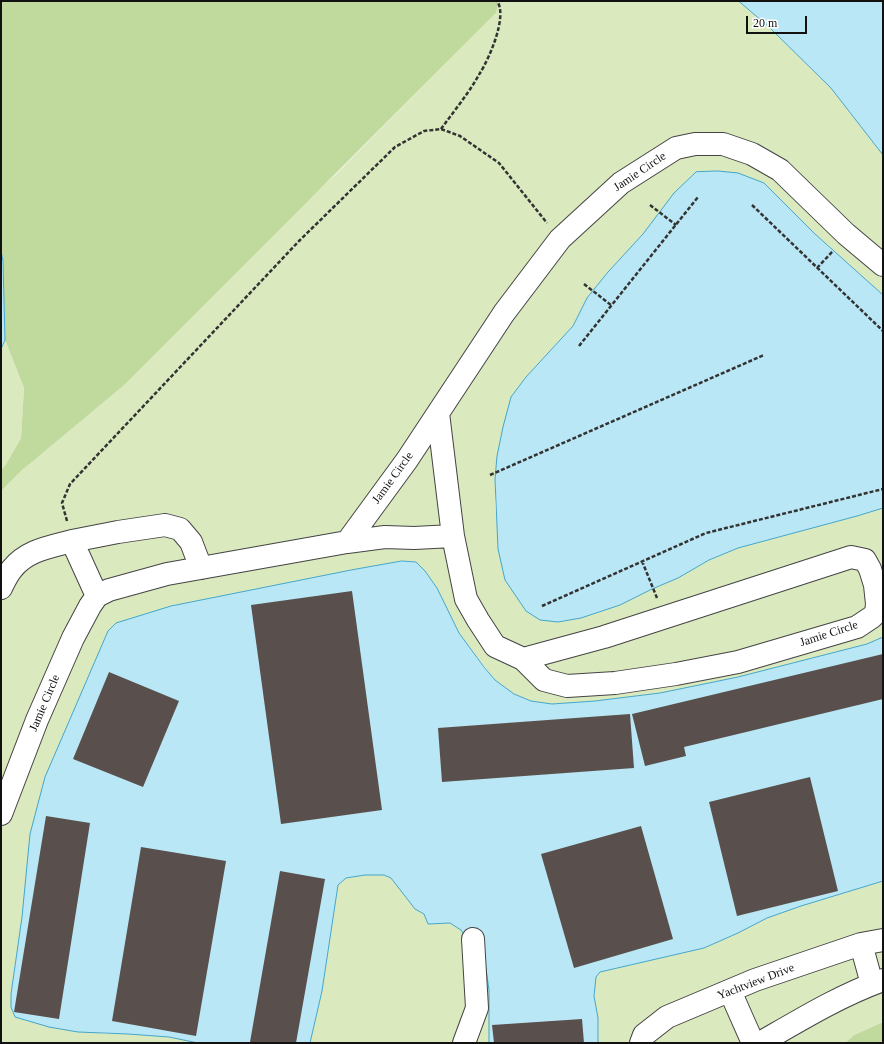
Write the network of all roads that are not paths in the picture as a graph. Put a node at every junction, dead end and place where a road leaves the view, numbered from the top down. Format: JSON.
{"nodes":[{"id":1,"x":883,"y":265,"type":"edge"},
{"id":2,"x":438,"y":413,"type":"junction"},
{"id":3,"x":453,"y":536,"type":"junction"},
{"id":4,"x":72,"y":541,"type":"junction"},
{"id":5,"x":347,"y":542,"type":"junction"},
{"id":6,"x":201,"y":568,"type":"junction"},
{"id":7,"x":1,"y":588,"type":"edge"},
{"id":8,"x":97,"y":596,"type":"junction"},
{"id":9,"x":523,"y":659,"type":"junction"},
{"id":10,"x":1,"y":814,"type":"edge"},
{"id":11,"x":473,"y":939,"type":"dead end"},
{"id":12,"x":883,"y":940,"type":"edge"},
{"id":13,"x":861,"y":944,"type":"junction"},
{"id":14,"x":877,"y":982,"type":"edge"},
{"id":15,"x":730,"y":991,"type":"junction"},
{"id":16,"x":464,"y":1043,"type":"edge"},
{"id":17,"x":641,"y":1043,"type":"edge"},
{"id":18,"x":753,"y":1043,"type":"edge"},
{"id":19,"x":760,"y":1043,"type":"edge"}],
"edges":[{"from":1,"to":2,"type":"street","name":"Jamie Circle"},
{"from":2,"to":3,"type":"street","name":"Jamie Circle"},
{"from":2,"to":5,"type":"street","name":"Jamie Circle"},
{"from":3,"to":5,"type":"street"},
{"from":3,"to":9,"type":"street","name":"Jamie Circle"},
{"from":4,"to":6,"type":"street"},
{"from":4,"to":7,"type":"street"},
{"from":4,"to":8,"type":"street"},
{"from":5,"to":6,"type":"street"},
{"from":6,"to":8,"type":"street"},
{"from":8,"to":10,"type":"street","name":"Jamie Circle"},
{"from":9,"to":9,"type":"street","name":"Jamie Circle"},
{"from":11,"to":16,"type":"street"},
{"from":12,"to":13,"type":"street","name":"Yachtview Drive"},
{"from":13,"to":14,"type":"street"},
{"from":13,"to":15,"type":"street","name":"Yachtview Drive"},
{"from":14,"to":19,"type":"street"},
{"from":15,"to":17,"type":"street","name":"Yachtview Drive"},
{"from":15,"to":18,"type":"street"}]}
